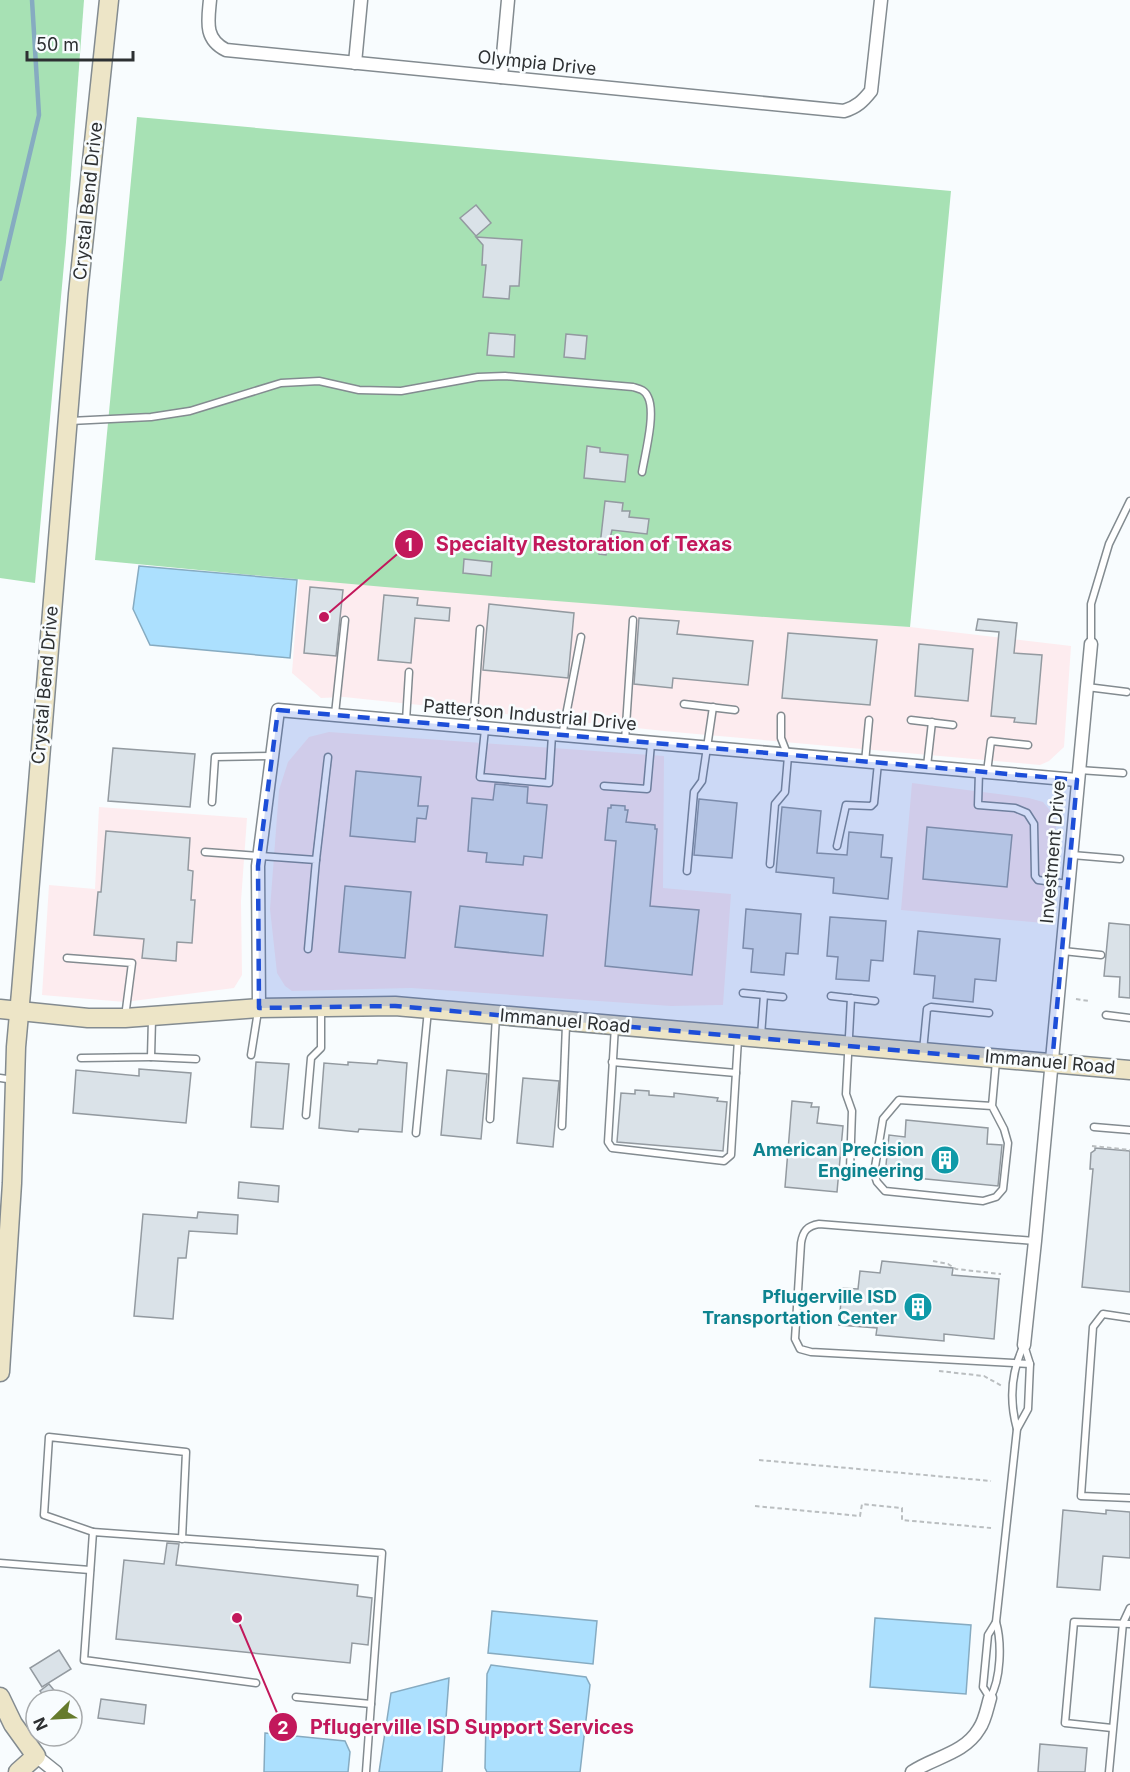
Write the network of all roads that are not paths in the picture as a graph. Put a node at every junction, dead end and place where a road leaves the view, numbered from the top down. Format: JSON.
{"nodes":[{"id":1,"x":109,"y":0,"type":"edge"},
{"id":2,"x":210,"y":0,"type":"edge"},
{"id":3,"x":361,"y":0,"type":"edge"},
{"id":4,"x":508,"y":0,"type":"edge"},
{"id":5,"x":881,"y":0,"type":"edge"},
{"id":6,"x":355,"y":63,"type":"junction"},
{"id":7,"x":501,"y":77,"type":"junction"},
{"id":8,"x":67,"y":421,"type":"junction"},
{"id":9,"x":642,"y":472,"type":"dead end"},
{"id":10,"x":1130,"y":501,"type":"edge"},
{"id":11,"x":345,"y":620,"type":"dead end"},
{"id":12,"x":633,"y":620,"type":"dead end"},
{"id":13,"x":480,"y":629,"type":"dead end"},
{"id":14,"x":581,"y":637,"type":"dead end"},
{"id":15,"x":1091,"y":644,"type":"joint"},
{"id":16,"x":410,"y":672,"type":"dead end"},
{"id":17,"x":1086,"y":687,"type":"junction"},
{"id":18,"x":1127,"y":692,"type":"dead end"},
{"id":19,"x":684,"y":704,"type":"dead end"},
{"id":20,"x":713,"y":707,"type":"junction"},
{"id":21,"x":735,"y":710,"type":"dead end"},
{"id":22,"x":335,"y":715,"type":"junction"},
{"id":23,"x":781,"y":716,"type":"dead end"},
{"id":24,"x":869,"y":720,"type":"dead end"},
{"id":25,"x":911,"y":720,"type":"dead end"},
{"id":26,"x":406,"y":722,"type":"junction"},
{"id":27,"x":932,"y":722,"type":"junction"},
{"id":28,"x":954,"y":725,"type":"dead end"},
{"id":29,"x":479,"y":728,"type":"junction"},
{"id":30,"x":557,"y":735,"type":"junction"},
{"id":31,"x":624,"y":742,"type":"junction"},
{"id":32,"x":651,"y":744,"type":"junction"},
{"id":33,"x":1028,"y":745,"type":"dead end"},
{"id":34,"x":708,"y":749,"type":"junction"},
{"id":35,"x":272,"y":756,"type":"junction"},
{"id":36,"x":788,"y":756,"type":"junction"},
{"id":37,"x":328,"y":757,"type":"dead end"},
{"id":38,"x":864,"y":762,"type":"junction"},
{"id":39,"x":878,"y":763,"type":"junction"},
{"id":40,"x":927,"y":767,"type":"junction"},
{"id":41,"x":983,"y":772,"type":"junction"},
{"id":42,"x":1123,"y":772,"type":"dead end"},
{"id":43,"x":1078,"y":775,"type":"junction"},
{"id":44,"x":604,"y":786,"type":"dead end"},
{"id":45,"x":212,"y":802,"type":"dead end"},
{"id":46,"x":837,"y":846,"type":"dead end"},
{"id":47,"x":206,"y":852,"type":"dead end"},
{"id":48,"x":1072,"y":855,"type":"junction"},
{"id":49,"x":258,"y":856,"type":"junction"},
{"id":50,"x":1120,"y":859,"type":"dead end"},
{"id":51,"x":316,"y":860,"type":"junction"},
{"id":52,"x":770,"y":864,"type":"dead end"},
{"id":53,"x":687,"y":871,"type":"dead end"},
{"id":54,"x":1070,"y":884,"type":"junction"},
{"id":55,"x":308,"y":949,"type":"dead end"},
{"id":56,"x":1063,"y":951,"type":"junction"},
{"id":57,"x":1101,"y":955,"type":"dead end"},
{"id":58,"x":67,"y":958,"type":"dead end"},
{"id":59,"x":743,"y":993,"type":"dead end"},
{"id":60,"x":764,"y":995,"type":"junction"},
{"id":61,"x":831,"y":996,"type":"dead end"},
{"id":62,"x":783,"y":997,"type":"dead end"},
{"id":63,"x":851,"y":998,"type":"junction"},
{"id":64,"x":875,"y":1001,"type":"dead end"},
{"id":65,"x":321,"y":1006,"type":"junction"},
{"id":66,"x":259,"y":1008,"type":"junction"},
{"id":67,"x":0,"y":1009,"type":"edge"},
{"id":68,"x":428,"y":1010,"type":"junction"},
{"id":69,"x":19,"y":1011,"type":"junction"},
{"id":70,"x":989,"y":1013,"type":"dead end"},
{"id":71,"x":496,"y":1015,"type":"junction"},
{"id":72,"x":1106,"y":1015,"type":"dead end"},
{"id":73,"x":152,"y":1016,"type":"junction"},
{"id":74,"x":125,"y":1018,"type":"junction"},
{"id":75,"x":1130,"y":1018,"type":"edge"},
{"id":76,"x":566,"y":1021,"type":"junction"},
{"id":77,"x":615,"y":1025,"type":"junction"},
{"id":78,"x":738,"y":1035,"type":"junction"},
{"id":79,"x":761,"y":1037,"type":"junction"},
{"id":80,"x":850,"y":1045,"type":"junction"},
{"id":81,"x":923,"y":1051,"type":"junction"},
{"id":82,"x":251,"y":1055,"type":"dead end"},
{"id":83,"x":151,"y":1057,"type":"junction"},
{"id":84,"x":996,"y":1057,"type":"junction"},
{"id":85,"x":81,"y":1058,"type":"dead end"},
{"id":86,"x":196,"y":1059,"type":"dead end"},
{"id":87,"x":612,"y":1062,"type":"junction"},
{"id":88,"x":1052,"y":1064,"type":"junction"},
{"id":89,"x":1130,"y":1070,"type":"edge"},
{"id":90,"x":736,"y":1073,"type":"junction"},
{"id":91,"x":8,"y":1079,"type":"edge"},
{"id":92,"x":992,"y":1106,"type":"junction"},
{"id":93,"x":306,"y":1115,"type":"dead end"},
{"id":94,"x":490,"y":1119,"type":"dead end"},
{"id":95,"x":562,"y":1126,"type":"dead end"},
{"id":96,"x":1094,"y":1127,"type":"dead end"},
{"id":97,"x":1130,"y":1130,"type":"edge"},
{"id":98,"x":416,"y":1133,"type":"dead end"},
{"id":99,"x":850,"y":1169,"type":"dead end"},
{"id":100,"x":1035,"y":1242,"type":"junction"},
{"id":101,"x":1130,"y":1318,"type":"edge"},
{"id":102,"x":2,"y":1332,"type":"edge"},
{"id":103,"x":1024,"y":1345,"type":"junction"},
{"id":104,"x":1015,"y":1363,"type":"junction"},
{"id":105,"x":1030,"y":1364,"type":"junction"},
{"id":106,"x":0,"y":1372,"type":"edge"},
{"id":107,"x":1017,"y":1429,"type":"junction"},
{"id":108,"x":1130,"y":1498,"type":"edge"},
{"id":109,"x":93,"y":1532,"type":"junction"},
{"id":110,"x":182,"y":1539,"type":"junction"},
{"id":111,"x":0,"y":1563,"type":"edge"},
{"id":112,"x":90,"y":1570,"type":"junction"},
{"id":113,"x":1130,"y":1608,"type":"edge"},
{"id":114,"x":996,"y":1622,"type":"junction"},
{"id":115,"x":1126,"y":1623,"type":"edge"},
{"id":116,"x":256,"y":1683,"type":"dead end"},
{"id":117,"x":0,"y":1697,"type":"edge"},
{"id":118,"x":296,"y":1697,"type":"dead end"},
{"id":119,"x":990,"y":1698,"type":"junction"},
{"id":120,"x":371,"y":1704,"type":"junction"},
{"id":121,"x":1112,"y":1728,"type":"junction"},
{"id":122,"x":36,"y":1756,"type":"junction"},
{"id":123,"x":18,"y":1772,"type":"edge"},
{"id":124,"x":56,"y":1772,"type":"edge"},
{"id":125,"x":366,"y":1772,"type":"edge"},
{"id":126,"x":912,"y":1772,"type":"edge"},
{"id":127,"x":1109,"y":1772,"type":"edge"}],
"edges":[{"from":1,"to":8,"type":"street","name":"Crystal Bend Drive"},
{"from":2,"to":6,"type":"street","name":"Olympia Drive"},
{"from":3,"to":6,"type":"street"},
{"from":4,"to":7,"type":"street"},
{"from":5,"to":7,"type":"street","name":"Olympia Drive"},
{"from":6,"to":7,"type":"street","name":"Olympia Drive"},
{"from":8,"to":9,"type":"lane"},
{"from":8,"to":69,"type":"street","name":"Crystal Bend Drive"},
{"from":10,"to":15,"type":"lane"},
{"from":11,"to":22,"type":"lane"},
{"from":12,"to":31,"type":"lane"},
{"from":13,"to":29,"type":"lane"},
{"from":14,"to":30,"type":"lane"},
{"from":15,"to":17,"type":"street","name":"Investment Drive"},
{"from":16,"to":26,"type":"lane"},
{"from":17,"to":18,"type":"lane"},
{"from":17,"to":43,"type":"street","name":"Investment Drive"},
{"from":19,"to":20,"type":"lane"},
{"from":20,"to":21,"type":"lane"},
{"from":20,"to":34,"type":"lane"},
{"from":22,"to":26,"type":"street","name":"Patterson Industrial Drive"},
{"from":22,"to":35,"type":"street","name":"Patterson Industrial Drive"},
{"from":23,"to":36,"type":"lane"},
{"from":24,"to":38,"type":"lane"},
{"from":25,"to":27,"type":"lane"},
{"from":26,"to":29,"type":"street","name":"Patterson Industrial Drive"},
{"from":27,"to":28,"type":"lane"},
{"from":27,"to":40,"type":"lane"},
{"from":29,"to":30,"type":"street","name":"Patterson Industrial Drive"},
{"from":29,"to":30,"type":"lane"},
{"from":30,"to":31,"type":"street","name":"Patterson Industrial Drive"},
{"from":31,"to":32,"type":"street","name":"Patterson Industrial Drive"},
{"from":32,"to":34,"type":"street","name":"Patterson Industrial Drive"},
{"from":32,"to":44,"type":"lane"},
{"from":33,"to":41,"type":"lane"},
{"from":34,"to":36,"type":"street","name":"Patterson Industrial Drive"},
{"from":34,"to":53,"type":"lane"},
{"from":35,"to":45,"type":"lane"},
{"from":35,"to":49,"type":"street","name":"Patterson Industrial Drive"},
{"from":36,"to":38,"type":"street","name":"Patterson Industrial Drive"},
{"from":36,"to":52,"type":"lane"},
{"from":37,"to":51,"type":"lane"},
{"from":38,"to":39,"type":"street","name":"Patterson Industrial Drive"},
{"from":39,"to":40,"type":"street","name":"Patterson Industrial Drive"},
{"from":39,"to":46,"type":"lane"},
{"from":40,"to":41,"type":"street","name":"Patterson Industrial Drive"},
{"from":41,"to":43,"type":"street","name":"Patterson Industrial Drive"},
{"from":41,"to":54,"type":"lane"},
{"from":42,"to":43,"type":"lane"},
{"from":43,"to":48,"type":"street","name":"Investment Drive"},
{"from":47,"to":49,"type":"lane"},
{"from":48,"to":50,"type":"lane"},
{"from":48,"to":54,"type":"street","name":"Investment Drive"},
{"from":49,"to":51,"type":"lane"},
{"from":49,"to":66,"type":"street","name":"Patterson Industrial Drive"},
{"from":51,"to":55,"type":"lane"},
{"from":54,"to":56,"type":"street","name":"Investment Drive"},
{"from":56,"to":57,"type":"lane"},
{"from":56,"to":88,"type":"street","name":"Investment Drive"},
{"from":58,"to":74,"type":"lane"},
{"from":59,"to":60,"type":"lane"},
{"from":60,"to":62,"type":"lane"},
{"from":60,"to":79,"type":"lane"},
{"from":61,"to":63,"type":"lane"},
{"from":63,"to":64,"type":"lane"},
{"from":63,"to":80,"type":"lane"},
{"from":65,"to":66,"type":"street","name":"Immanuel Road"},
{"from":65,"to":68,"type":"street","name":"Immanuel Road"},
{"from":65,"to":93,"type":"lane"},
{"from":66,"to":73,"type":"street","name":"Immanuel Road"},
{"from":66,"to":82,"type":"lane"},
{"from":67,"to":69,"type":"street","name":"Immanuel Road"},
{"from":68,"to":71,"type":"street","name":"Immanuel Road"},
{"from":68,"to":98,"type":"lane"},
{"from":69,"to":74,"type":"street","name":"Immanuel Road"},
{"from":69,"to":91,"type":"street","name":"Crystal Bend Drive"},
{"from":70,"to":81,"type":"lane"},
{"from":71,"to":76,"type":"street","name":"Immanuel Road"},
{"from":71,"to":94,"type":"lane"},
{"from":72,"to":75,"type":"lane"},
{"from":73,"to":74,"type":"street","name":"Immanuel Road"},
{"from":73,"to":83,"type":"lane"},
{"from":76,"to":77,"type":"street","name":"Immanuel Road"},
{"from":76,"to":95,"type":"lane"},
{"from":77,"to":78,"type":"street","name":"Immanuel Road"},
{"from":77,"to":87,"type":"lane"},
{"from":78,"to":79,"type":"street","name":"Immanuel Road"},
{"from":78,"to":90,"type":"lane"},
{"from":79,"to":80,"type":"street","name":"Immanuel Road"},
{"from":80,"to":81,"type":"street","name":"Immanuel Road"},
{"from":80,"to":99,"type":"lane"},
{"from":81,"to":84,"type":"street","name":"Immanuel Road"},
{"from":83,"to":85,"type":"lane"},
{"from":83,"to":86,"type":"lane"},
{"from":84,"to":88,"type":"street","name":"Immanuel Road"},
{"from":84,"to":92,"type":"lane"},
{"from":87,"to":90,"type":"lane"},
{"from":87,"to":90,"type":"lane"},
{"from":88,"to":89,"type":"street","name":"Immanuel Road"},
{"from":88,"to":100,"type":"street","name":"Investment Drive"},
{"from":91,"to":102,"type":"street","name":"Crystal Bend Drive"},
{"from":92,"to":92,"type":"lane"},
{"from":96,"to":97,"type":"lane"},
{"from":100,"to":103,"type":"street","name":"Investment Drive"},
{"from":100,"to":104,"type":"lane"},
{"from":101,"to":108,"type":"lane"},
{"from":102,"to":106,"type":"street","name":"Crystal Bend Drive"},
{"from":103,"to":104,"type":"lane"},
{"from":103,"to":105,"type":"lane"},
{"from":104,"to":105,"type":"lane"},
{"from":104,"to":107,"type":"lane"},
{"from":105,"to":107,"type":"lane"},
{"from":107,"to":114,"type":"lane"},
{"from":109,"to":110,"type":"lane"},
{"from":109,"to":110,"type":"lane"},
{"from":109,"to":112,"type":"lane"},
{"from":110,"to":120,"type":"lane"},
{"from":111,"to":112,"type":"lane"},
{"from":112,"to":116,"type":"lane"},
{"from":113,"to":115,"type":"lane"},
{"from":114,"to":119,"type":"lane"},
{"from":114,"to":119,"type":"lane"},
{"from":115,"to":121,"type":"lane"},
{"from":115,"to":121,"type":"lane"},
{"from":117,"to":122,"type":"street"},
{"from":118,"to":120,"type":"lane"},
{"from":119,"to":126,"type":"street"},
{"from":120,"to":125,"type":"lane"},
{"from":121,"to":127,"type":"lane"},
{"from":122,"to":123,"type":"street"},
{"from":122,"to":124,"type":"street"}]}
